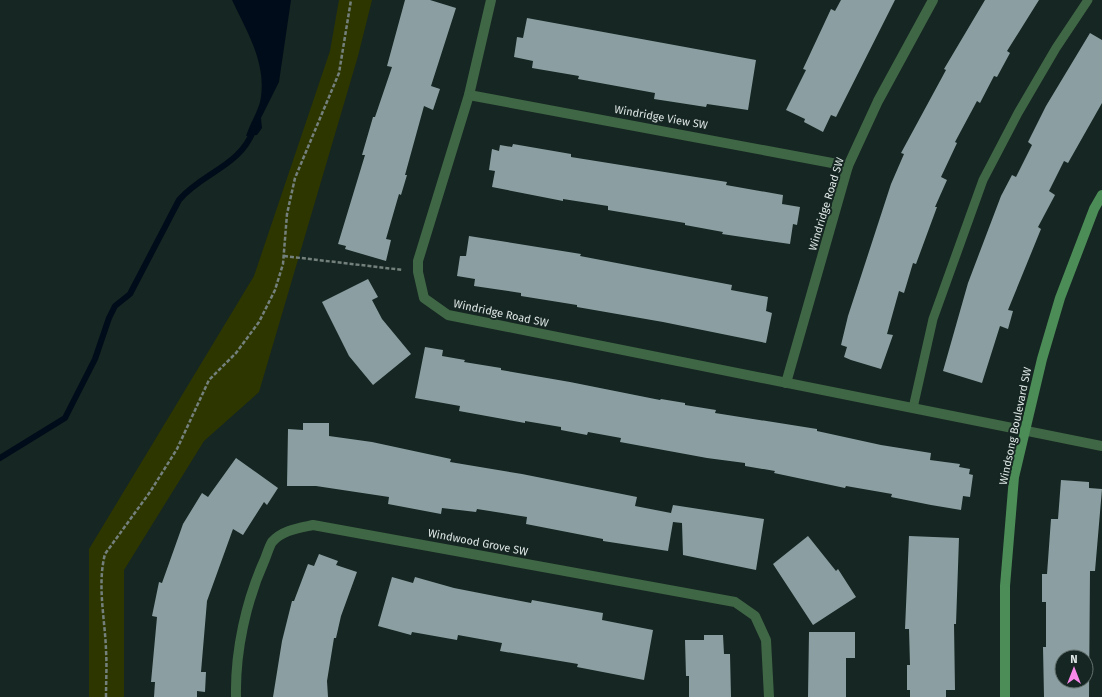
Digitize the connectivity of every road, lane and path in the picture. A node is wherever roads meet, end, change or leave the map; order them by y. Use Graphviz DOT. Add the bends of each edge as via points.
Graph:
graph roads {
  1 [pos="351,0"];
  2 [pos="491,0"];
  3 [pos="934,0"];
  4 [pos="1088,0"];
  5 [pos="469,95"];
  6 [pos="848,166"];
  7 [pos="1102,195"];
  8 [pos="284,256"];
  9 [pos="418,272"];
  10 [pos="786,383"];
  11 [pos="913,408"];
  12 [pos="1024,430"];
  13 [pos="1102,446"];
  14 [pos="106,697"];
  15 [pos="236,697"];
  16 [pos="768,697"];
  17 [pos="1004,697"];
  1 -- 8 [label="path" via="339,73 294,178 287,214"];
  2 -- 5 [label="street, Windridge Road SW"];
  3 -- 6 [label="street, Windridge Road SW" via="878,101"];
  4 -- 11 [label="lane" via="1018,113 983,180 933,319"];
  5 -- 6 [label="street, Windridge View SW"];
  5 -- 9 [label="street, Windridge Road SW" via="418,260"];
  6 -- 10 [label="street, Windridge Road SW"];
  7 -- 12 [label="street, Windsong Boulevard SW" via="1094,209 1060,298"];
  8 -- 9 [label="path"];
  8 -- 14 [label="path" via="275,290 259,322 236,353 209,380 177,449 150,492 105,554 102,565 102,594"];
  9 -- 10 [label="street, Windridge Road SW" via="424,298 448,314"];
  10 -- 11 [label="street, Windridge Road SW"];
  11 -- 12 [label="street, Windridge Road SW"];
  12 -- 13 [label="street, Windridge Road SW"];
  12 -- 17 [label="street, Windsong Boulevard SW" via="1014,477 1005,586"];
  15 -- 16 [label="street, Windwood Grove SW" via="240,645 258,574 272,542 288,530 314,525 735,602 754,616 766,640"];
}
